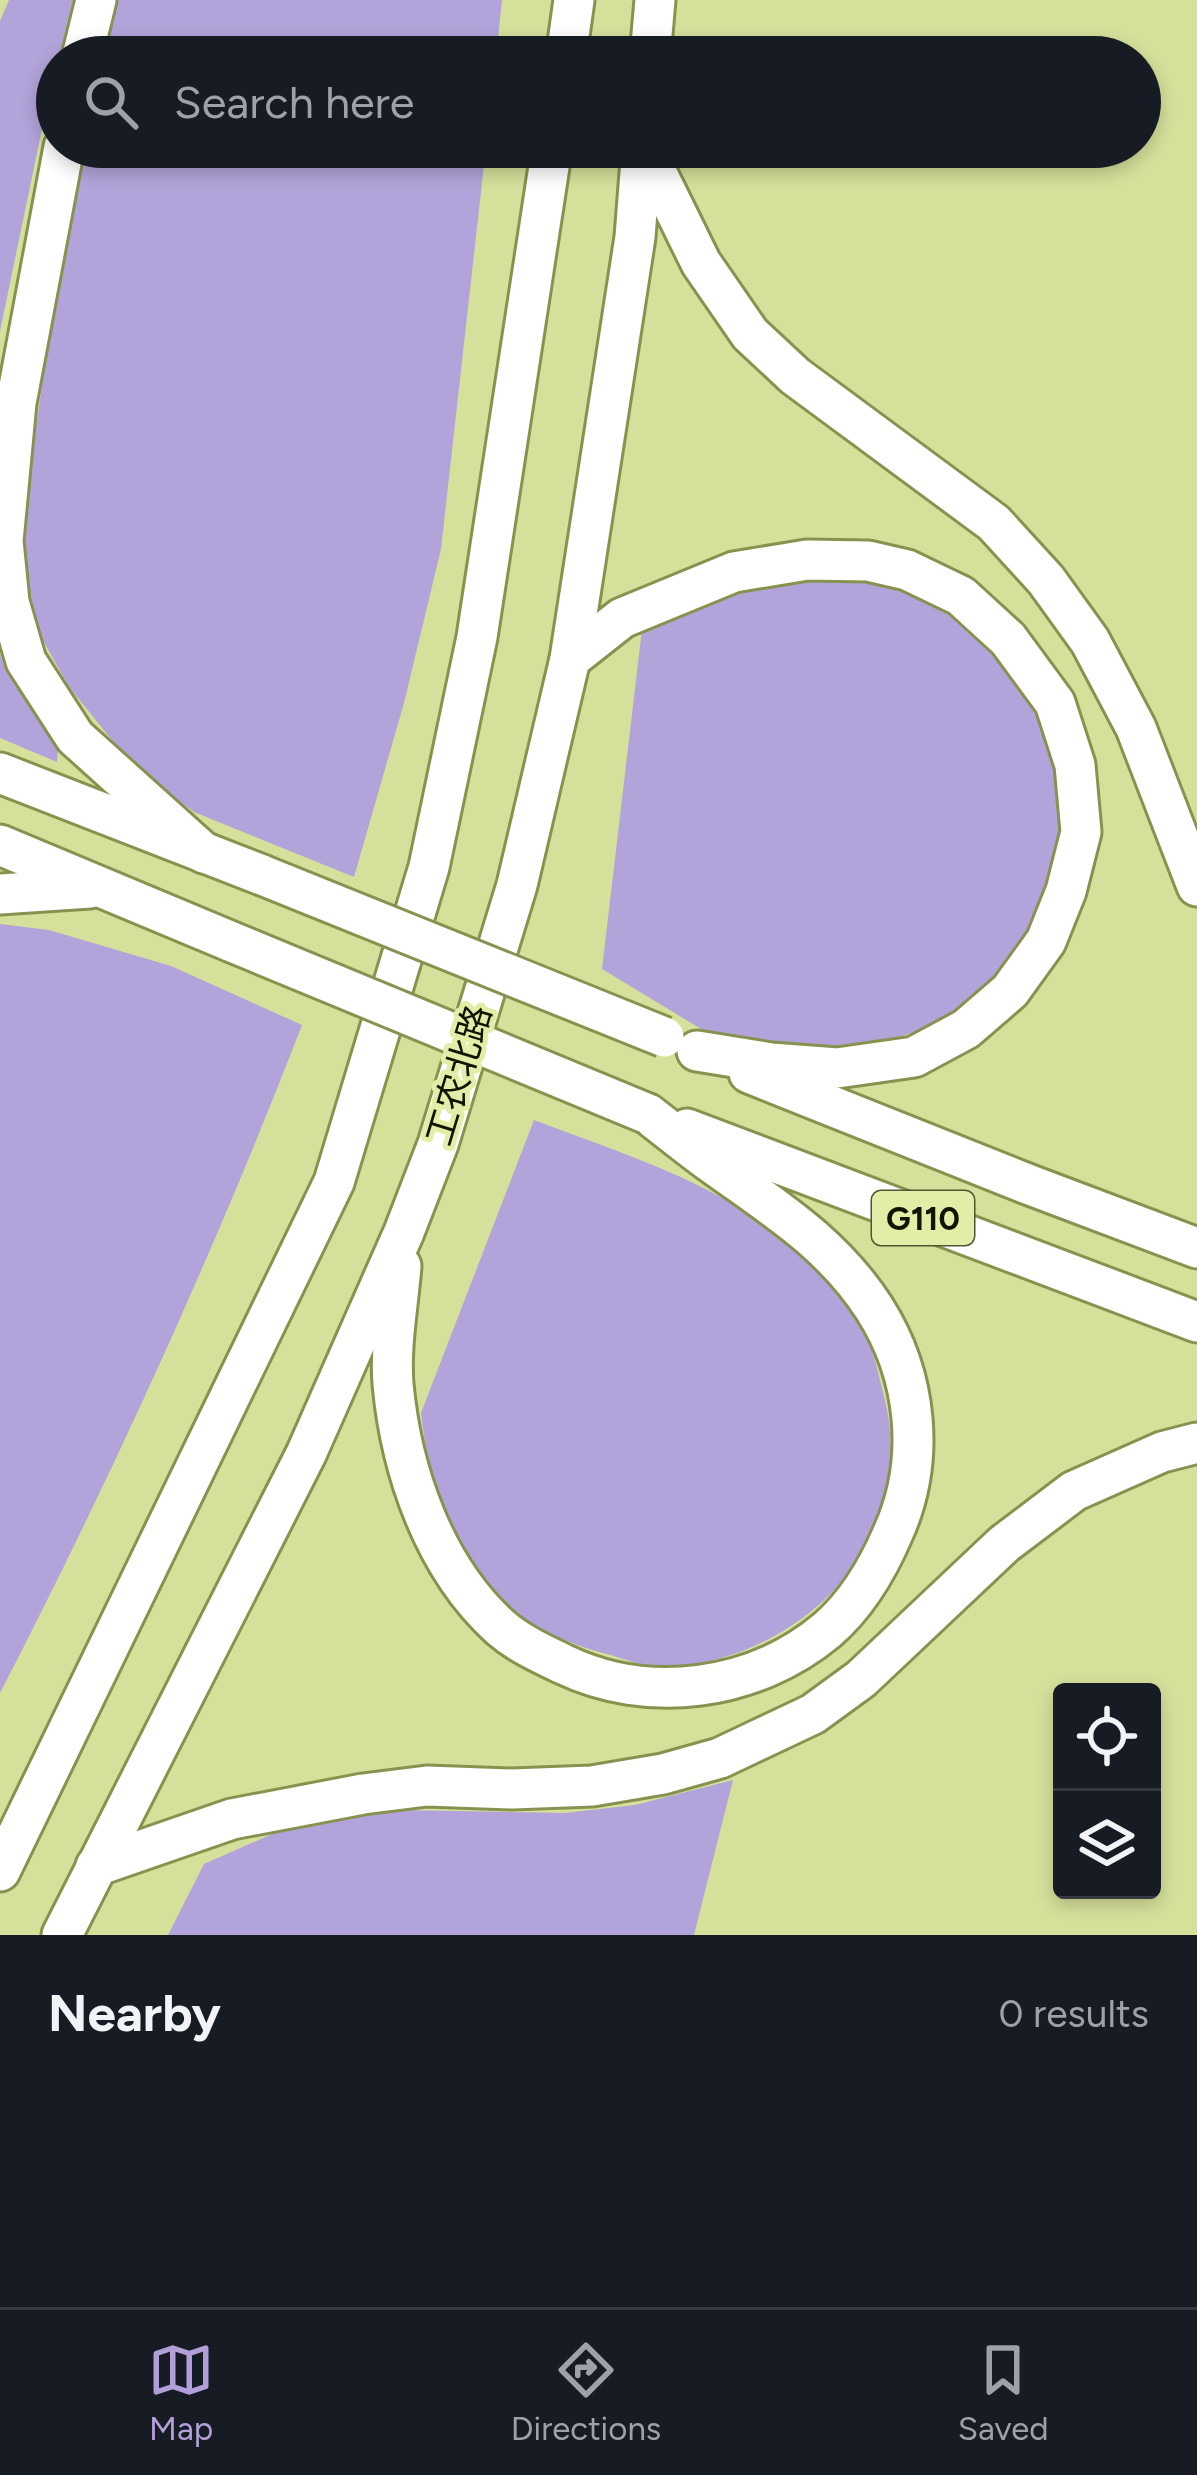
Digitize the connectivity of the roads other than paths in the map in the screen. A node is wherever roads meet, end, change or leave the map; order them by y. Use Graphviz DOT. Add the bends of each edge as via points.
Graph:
graph roads {
  1 [pos="96,0"];
  2 [pos="574,0"];
  3 [pos="655,0"];
  4 [pos="87,36"];
  5 [pos="569,36"];
  6 [pos="652,36"];
  7 [pos="60,168"];
  8 [pos="549,168"];
  9 [pos="641,168"];
  10 [pos="654,168"];
  11 [pos="569,658"];
  12 [pos="0,773"];
  13 [pos="0,845"];
  14 [pos="204,853"];
  15 [pos="1197,886"];
  16 [pos="102,887"];
  17 [pos="0,894"];
  18 [pos="681,1044"];
  19 [pos="648,1114"];
  20 [pos="404,1232"];
  21 [pos="1197,1248"];
  22 [pos="1197,1322"];
  23 [pos="1197,1443"];
  24 [pos="96,1866"];
  25 [pos="0,1870"];
  26 [pos="62,1935"];
  1 -- 4 [label="highway"];
  2 -- 5 [label="highway"];
  3 -- 6 [label="highway"];
  7 -- 14 [label="highway" via="16,403 3,541 9,602 26,661 75,736"];
  8 -- 25 [label="highway" via="477,637 429,866 334,1182"];
  9 -- 11 [label="highway, 工农北路"];
  10 -- 15 [label="highway" via="701,263 750,334 994,523 1046,580 1136,728"];
  11 -- 18 [label="highway" via="622,618 734,572 868,561 961,596 1008,639 1055,703 1075,766 1081,832 1046,941 1010,991 966,1029 914,1057 837,1068"];
  11 -- 20 [label="highway, 工农北路" via="517,885"];
  12 -- 14 [label="highway, G110"];
  13 -- 16 [label="highway, G110"];
  14 -- 18 [label="highway, G110, bridge"];
  16 -- 17 [label="highway"];
  16 -- 19 [label="highway, G110, bridge"];
  18 -- 21 [label="highway, G110"];
  19 -- 20 [label="highway" via="845,1267 904,1370 914,1443 901,1515 858,1595 828,1629 784,1658 730,1680 674,1690 620,1684 537,1652 502,1630 462,1586 426,1520 399,1437 392,1377"];
  19 -- 22 [label="highway, G110"];
  20 -- 24 [label="highway, 工农北路" via="306,1454"];
  23 -- 24 [label="highway" via="1074,1491 1004,1544 861,1679 814,1714 720,1758 592,1786 427,1786 364,1795 232,1819"];
  24 -- 26 [label="highway, 工农北路"];
}
